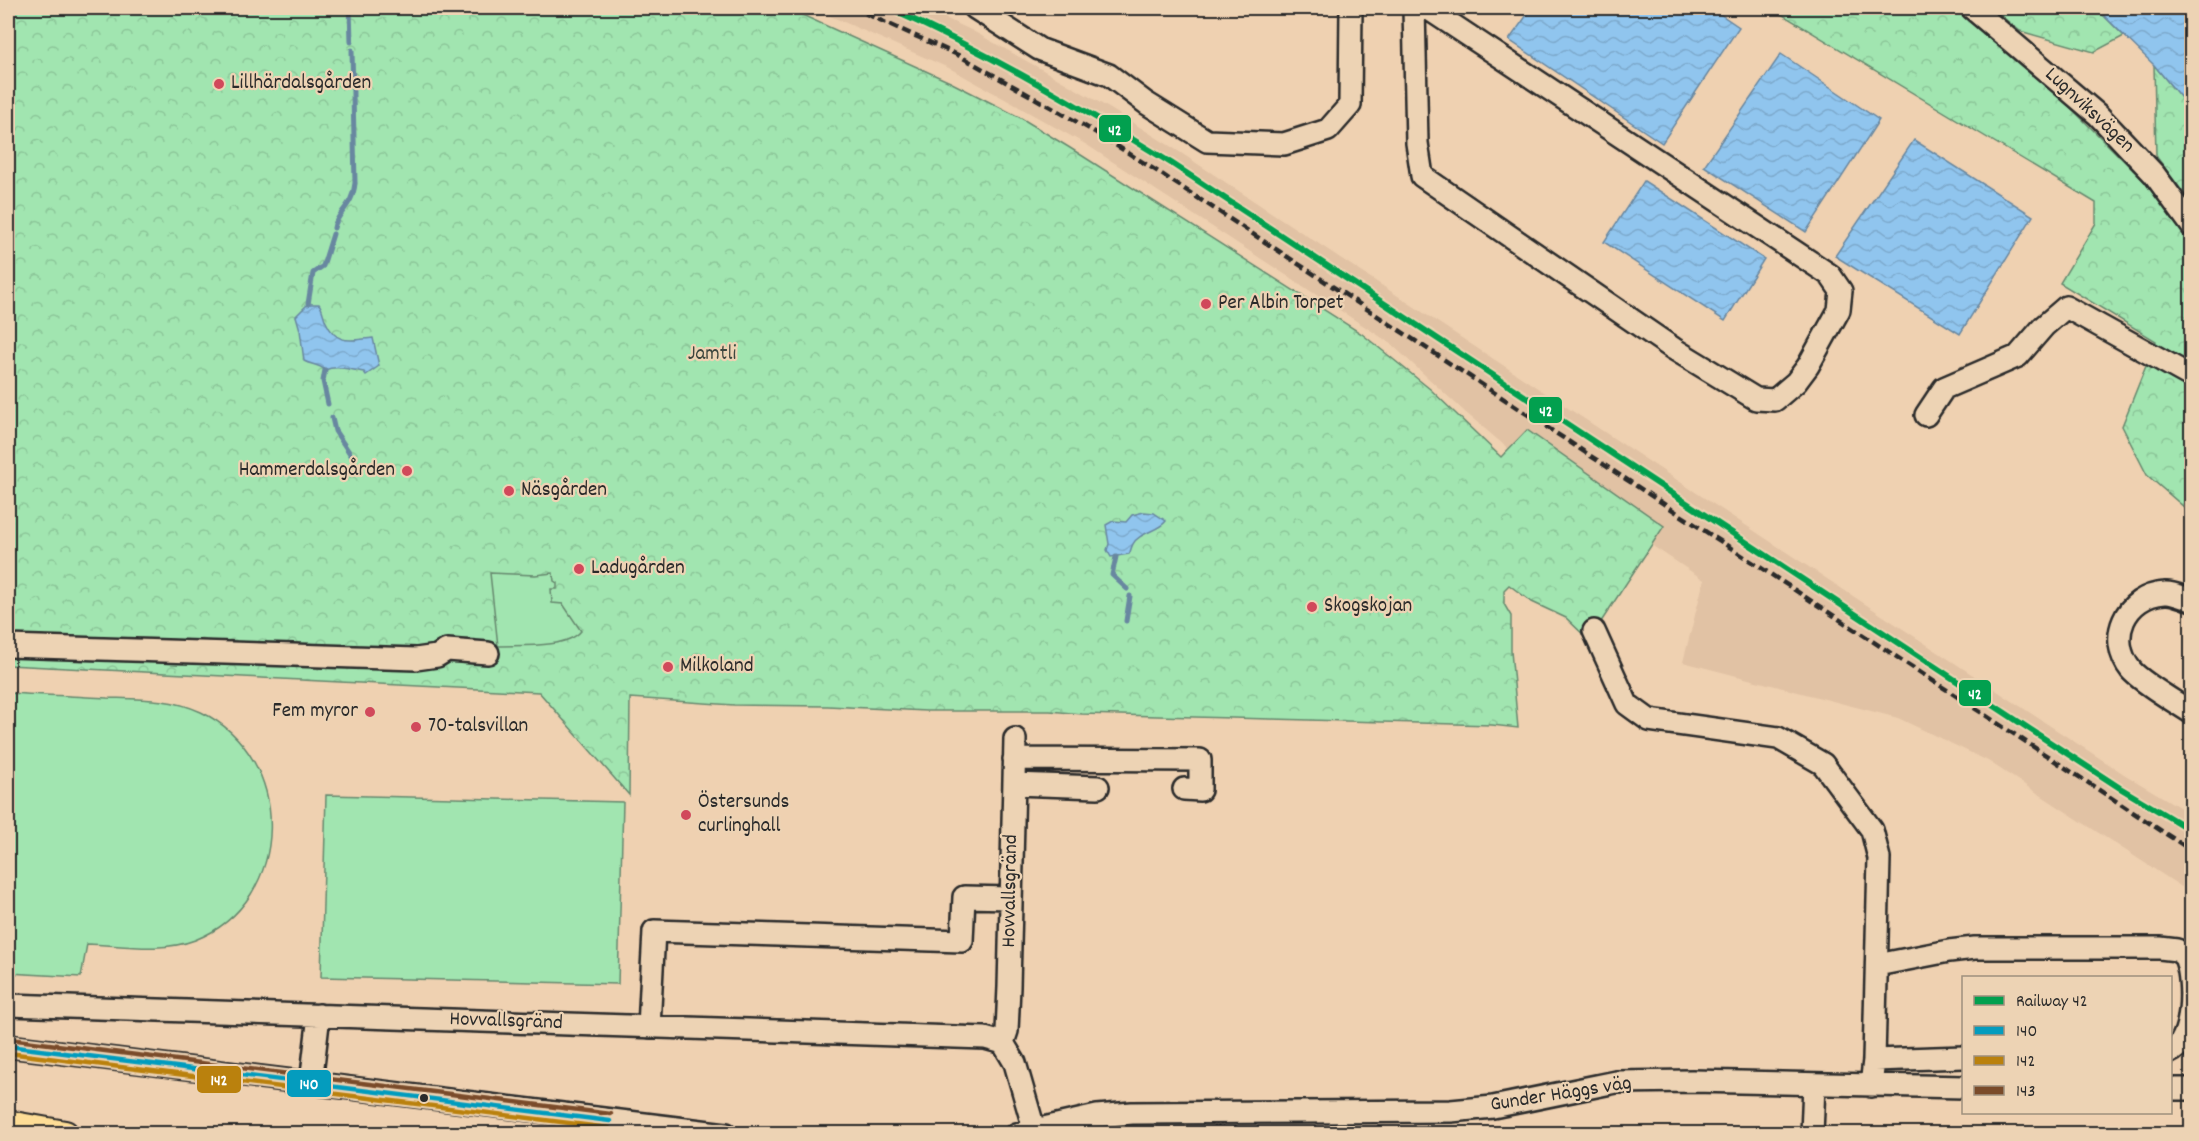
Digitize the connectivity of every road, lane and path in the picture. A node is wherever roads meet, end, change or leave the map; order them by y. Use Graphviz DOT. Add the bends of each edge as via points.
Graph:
graph roads {
  1 [pos="975,8"];
  2 [pos="1351,8"];
  3 [pos="1414,8"];
  4 [pos="1427,8"];
  5 [pos="1972,8"];
  6 [pos="2192,226"];
  7 [pos="2192,377"];
  8 [pos="1926,415"];
  9 [pos="2192,600"];
  10 [pos="1594,631"];
  11 [pos="8,646"];
  12 [pos="488,652"];
  13 [pos="2192,713"];
  14 [pos="1014,784"];
  15 [pos="1098,787"];
  16 [pos="1184,789"];
  17 [pos="1011,898"];
  18 [pos="1876,965"];
  19 [pos="8,1005"];
  20 [pos="319,1015"];
  21 [pos="649,1027"];
  22 [pos="1003,1042"];
  23 [pos="8,1046"];
  24 [pos="2172,1051"];
  25 [pos="1962,1057"];
  26 [pos="1874,1060"];
  27 [pos="311,1083"];
  28 [pos="1814,1084"];
  29 [pos="1871,1086"];
  30 [pos="1962,1087"];
  31 [pos="2172,1089"];
  32 [pos="2192,1089"];
  33 [pos="1176,1123"];
  34 [pos="8,1124"];
  35 [pos="609,1127"];
  36 [pos="1025,1131"];
  37 [pos="65,1134"];
  38 [pos="726,1134"];
  39 [pos="1812,1134"];
  1 -- 2 [label="street" via="1040,49 1109,75 1207,141 1284,144 1328,130 1350,105"];
  3 -- 4 [label="street" via="1417,143 1422,176 1674,349 1756,399 1775,400 1796,382 1839,310 1841,291 1830,275"];
  5 -- 6 [label="street, Lugnviksvägen" via="2098,115 2154,174"];
  7 -- 8 [label="street" via="2066,307 2018,356 1944,388"];
  9 -- 13 [label="street" via="2166,592 2141,600 2126,614 2119,634 2125,660 2133,672"];
  10 -- 18 [label="street" via="1627,704 1649,720 1778,738 1823,764 1872,830 1879,858"];
  11 -- 12 [label="street" via="416,659 447,650"];
  14 -- 15 [label="street"];
  14 -- 16 [label="street, Hovvallsgränd" via="1015,749 1200,760 1200,790"];
  14 -- 17 [label="street, Hovvallsgränd"];
  17 -- 21 [label="street" via="964,897 962,940 654,931"];
  17 -- 22 [label="street, Hovvallsgränd" via="1007,1031"];
  18 -- 24 [label="street" via="1976,948 2177,950 2186,959 2190,1011 2183,1042"];
  18 -- 26 [label="street"];
  19 -- 20 [label="street, Hovvallsgränd"];
  20 -- 21 [label="street, Hovvallsgränd"];
  20 -- 27 [label="street"];
  21 -- 22 [label="street, Hovvallsgränd" via="986,1038"];
  22 -- 36 [label="street" via="1015,1063"];
  23 -- 27 [label="street"];
  25 -- 26 [label="street"];
  26 -- 29 [label="street"];
  27 -- 35 [label="street"];
  28 -- 29 [label="street, Gunder Häggs väg"];
  28 -- 33 [label="street, Gunder Häggs väg" via="1616,1082 1493,1107 1451,1111"];
  28 -- 39 [label="street"];
  29 -- 30 [label="street, Gunder Häggs väg"];
  31 -- 32 [label="street"];
  33 -- 36 [label="street, Gunder Häggs väg" via="1096,1116"];
  34 -- 37 [label="main road"];
  35 -- 38 [label="street"];
}
